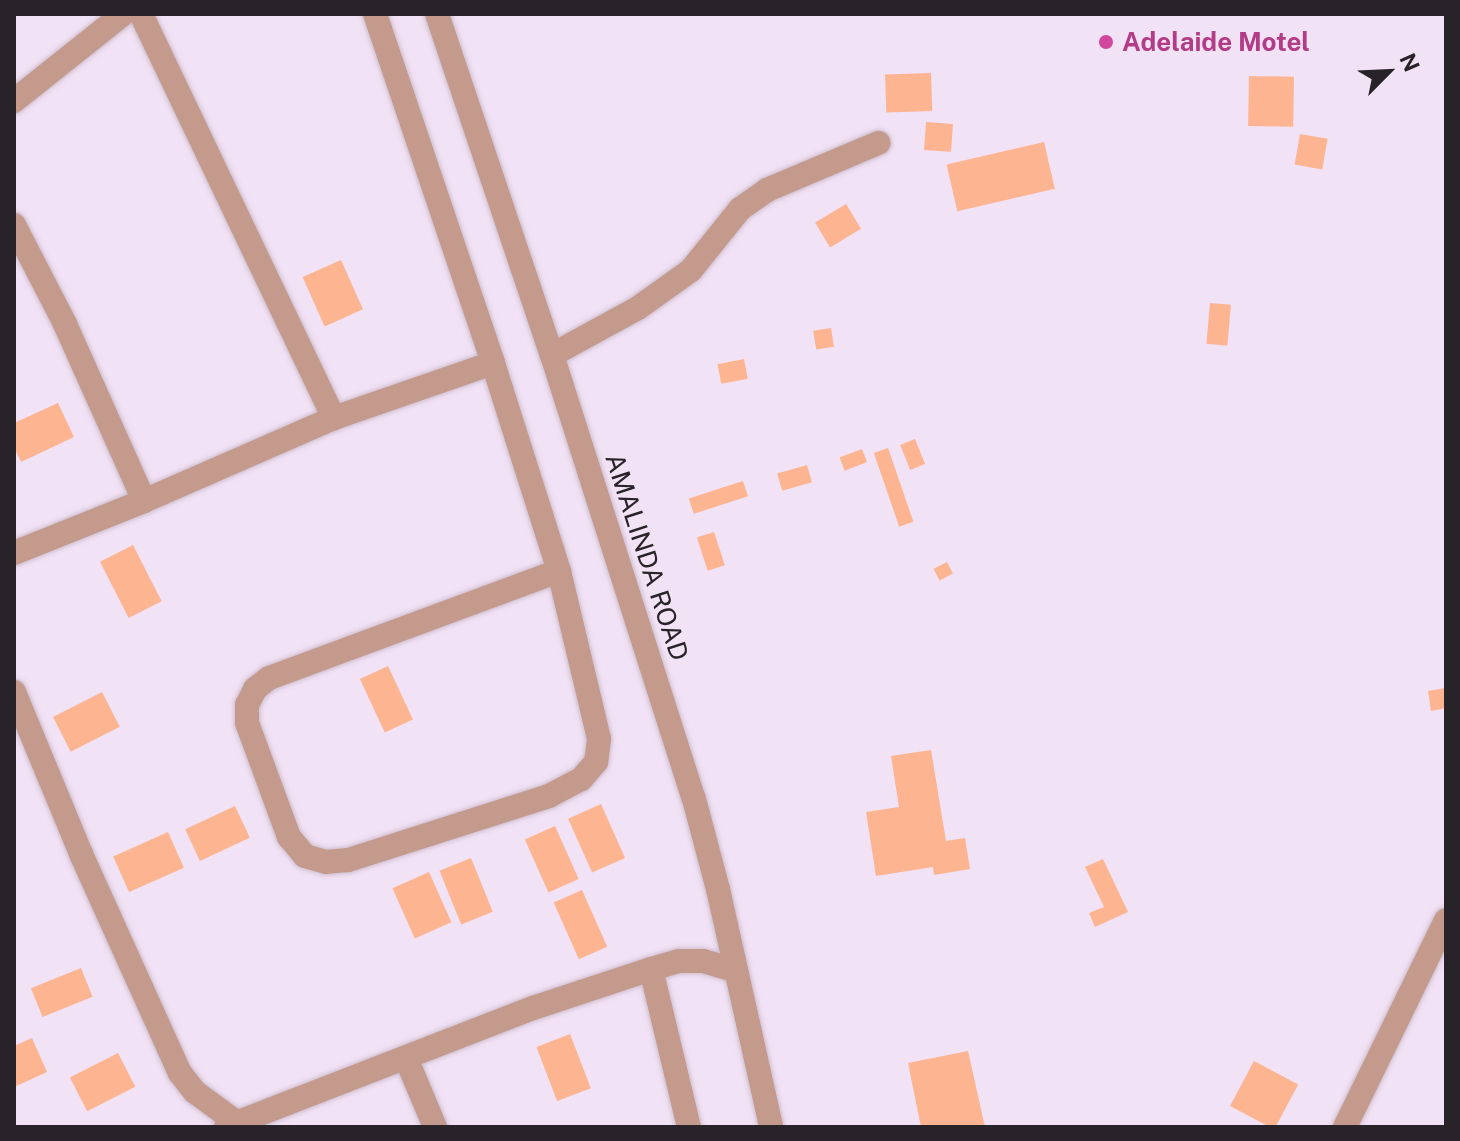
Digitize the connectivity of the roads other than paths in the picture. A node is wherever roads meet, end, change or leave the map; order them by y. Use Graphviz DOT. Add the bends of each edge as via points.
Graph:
graph roads {
  1 [pos="123,14"];
  2 [pos="141,14"];
  3 [pos="375,14"];
  4 [pos="437,14"];
  5 [pos="14,101"];
  6 [pos="878,143"];
  7 [pos="14,225"];
  8 [pos="552,355"];
  9 [pos="493,363"];
  10 [pos="334,418"];
  11 [pos="144,501"];
  12 [pos="14,553"];
  13 [pos="559,571"];
  14 [pos="14,692"];
  15 [pos="1446,920"];
  16 [pos="651,969"];
  17 [pos="735,970"];
  18 [pos="406,1058"];
  19 [pos="231,1125"];
  20 [pos="435,1127"];
  21 [pos="689,1127"];
  22 [pos="771,1127"];
  23 [pos="1345,1127"];
  1 -- 5 [label="street"];
  2 -- 10 [label="street"];
  3 -- 9 [label="street"];
  4 -- 8 [label="street, AMALINDA ROAD"];
  6 -- 8 [label="street" via="767,190 740,209 691,270 638,308"];
  7 -- 11 [label="street"];
  8 -- 17 [label="street, AMALINDA ROAD" via="694,799"];
  9 -- 10 [label="street"];
  9 -- 13 [label="street"];
  10 -- 11 [label="street"];
  11 -- 12 [label="street"];
  13 -- 13 [label="street" via="599,739 596,762 581,779 549,796 348,860 326,862 305,856 289,837 247,723 247,705 255,689 269,678"];
  14 -- 19 [label="street" via="180,1073"];
  15 -- 23 [label="street"];
  16 -- 17 [label="street" via="703,961"];
  16 -- 18 [label="street"];
  16 -- 21 [label="street"];
  17 -- 22 [label="street, AMALINDA ROAD"];
  18 -- 19 [label="street"];
  18 -- 20 [label="street"];
}
